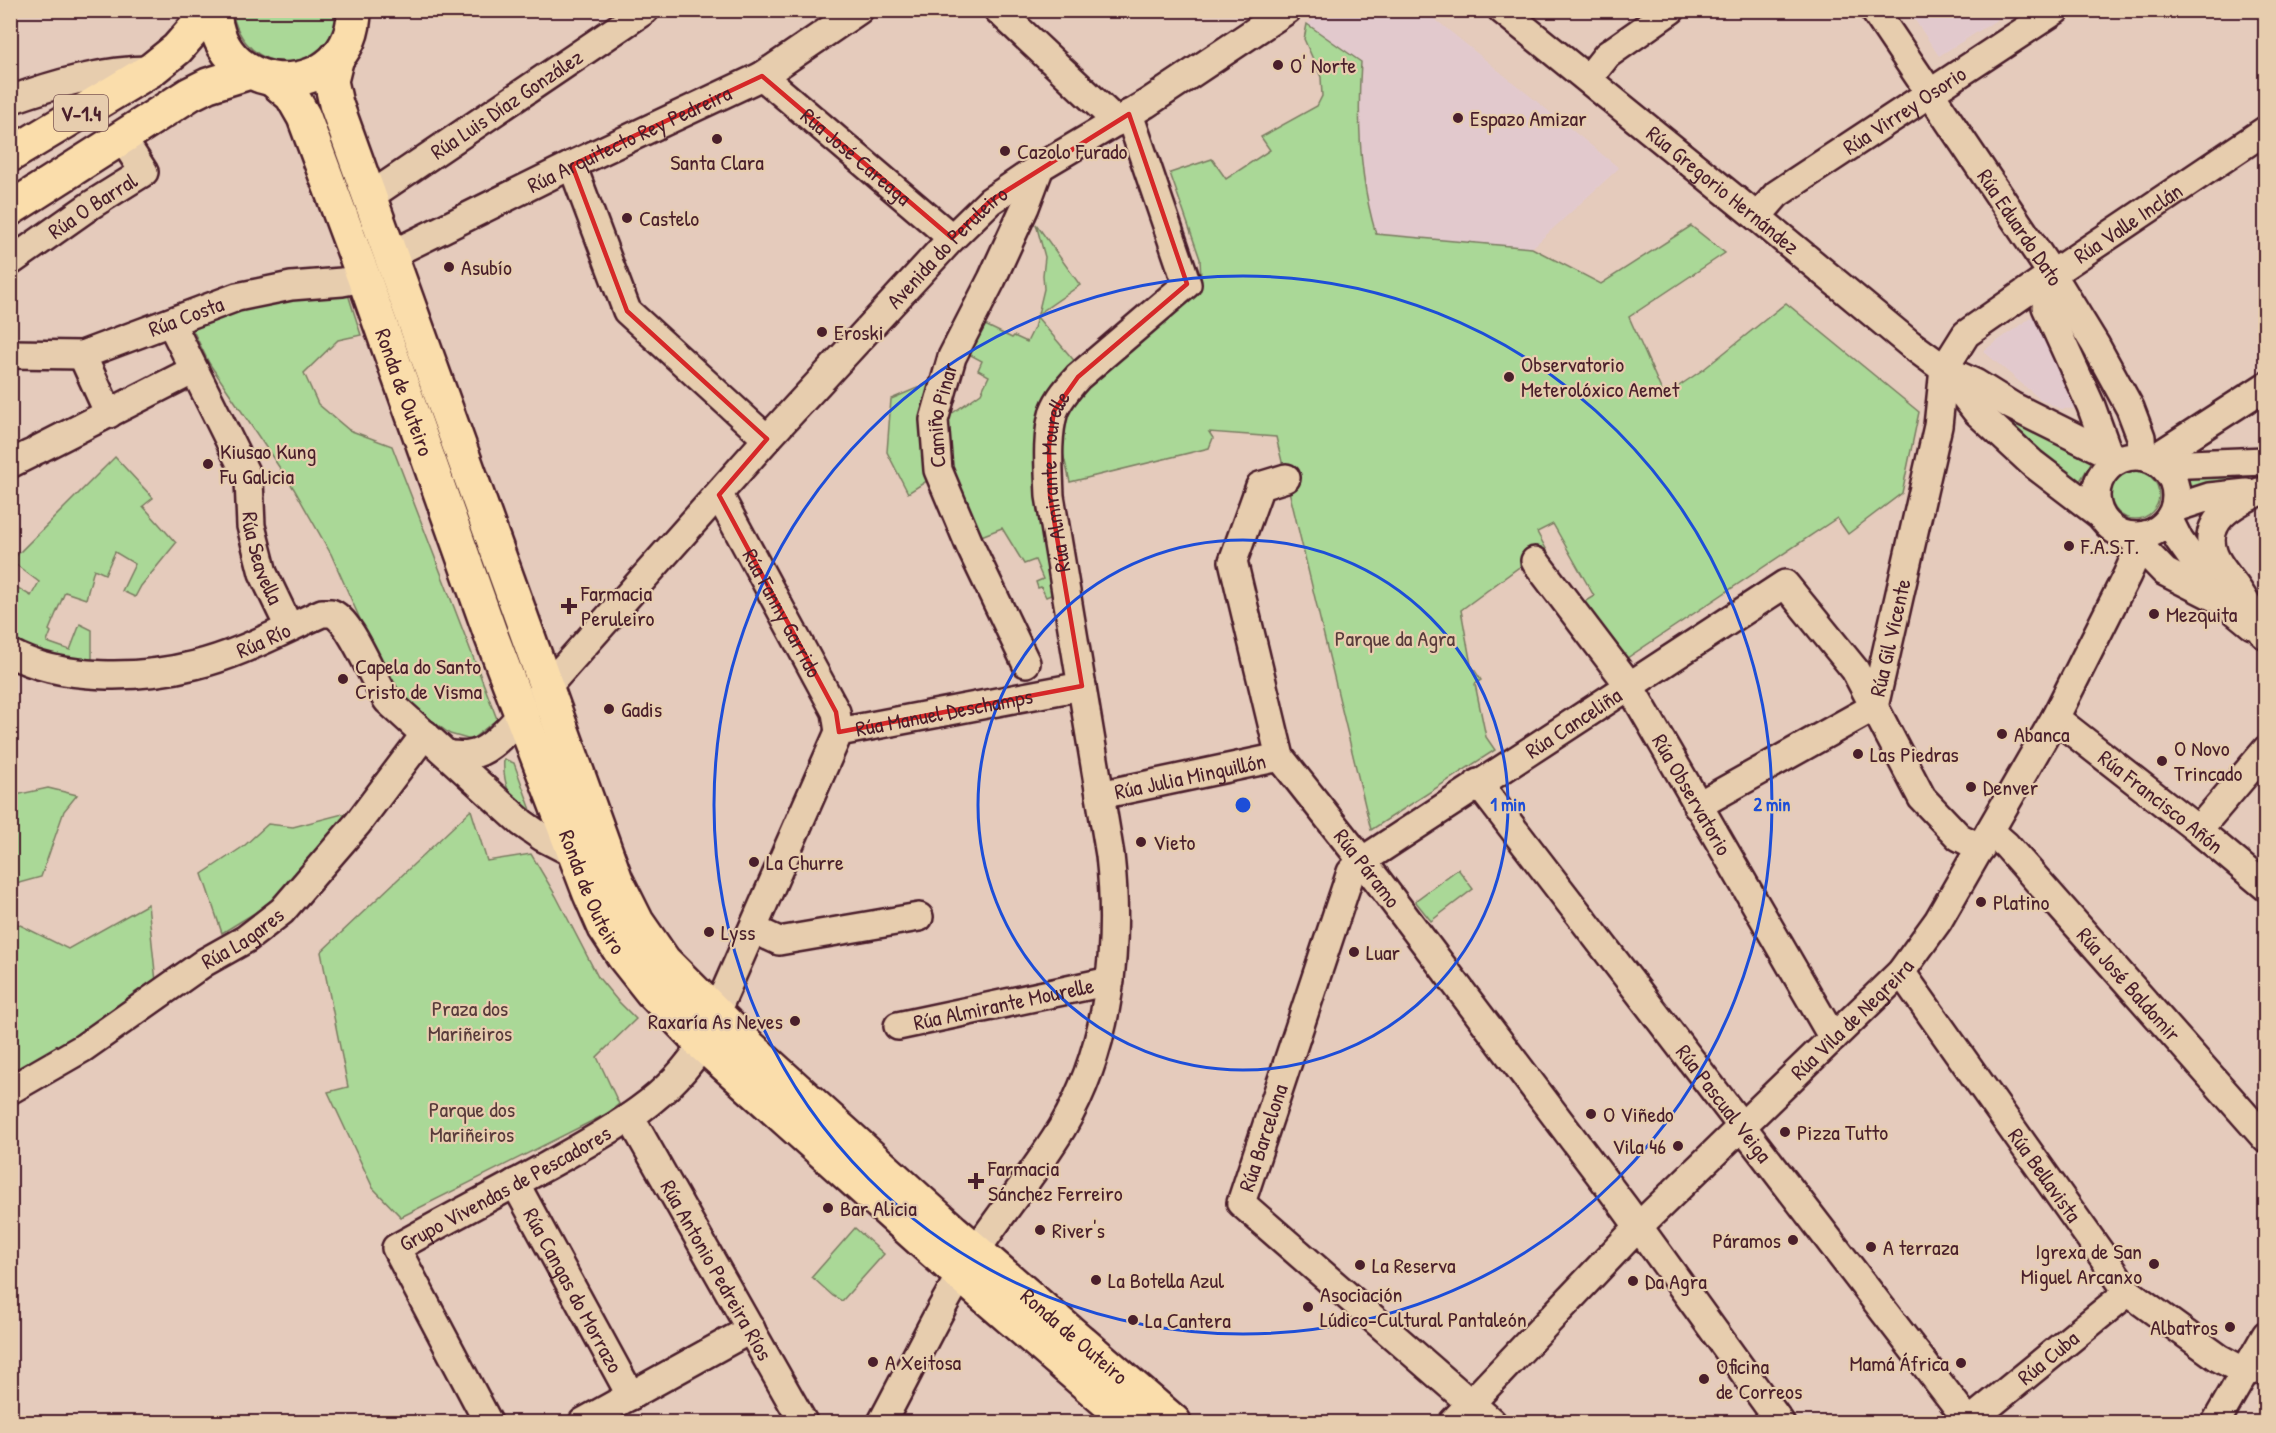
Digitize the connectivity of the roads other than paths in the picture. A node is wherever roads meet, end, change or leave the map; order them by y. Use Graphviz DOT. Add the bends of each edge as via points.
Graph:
graph roads {
  1 [pos="212,10"];
  2 [pos="354,10"];
  3 [pos="645,10"];
  4 [pos="859,10"];
  5 [pos="998,10"];
  6 [pos="1287,10"];
  7 [pos="1502,10"];
  8 [pos="1671,10"];
  9 [pos="1875,10"];
  10 [pos="2056,10"];
  11 [pos="337,57"];
  12 [pos="151,70"];
  13 [pos="262,76"];
  14 [pos="762,76"];
  15 [pos="1588,79"];
  16 [pos="1932,93"];
  17 [pos="10,100"];
  18 [pos="1123,118"];
  19 [pos="2265,130"];
  20 [pos="122,138"];
  21 [pos="10,156"];
  22 [pos="572,165"];
  23 [pos="1040,167"];
  24 [pos="369,197"];
  25 [pos="10,209"];
  26 [pos="1758,217"];
  27 [pos="952,238"];
  28 [pos="390,255"];
  29 [pos="10,262"];
  30 [pos="2052,274"];
  31 [pos="364,278"];
  32 [pos="171,323"];
  33 [pos="10,354"];
  34 [pos="82,355"];
  35 [pos="1944,369"];
  36 [pos="194,370"];
  37 [pos="2265,386"];
  38 [pos="109,414"];
  39 [pos="767,440"];
  40 [pos="26,456"];
  41 [pos="2137,458"];
  42 [pos="2265,461"];
  43 [pos="1286,478"];
  44 [pos="2262,491"];
  45 [pos="719,495"];
  46 [pos="2172,514"];
  47 [pos="2100,515"];
  48 [pos="2139,540"];
  49 [pos="1534,561"];
  50 [pos="2165,572"];
  51 [pos="2127,575"];
  52 [pos="1785,584"];
  53 [pos="2224,602"];
  54 [pos="289,627"];
  55 [pos="2265,635"];
  56 [pos="10,653"];
  57 [pos="1026,663"];
  58 [pos="1629,685"];
  59 [pos="1082,686"];
  60 [pos="546,687"];
  61 [pos="1874,707"];
  62 [pos="522,715"];
  63 [pos="2055,718"];
  64 [pos="839,732"];
  65 [pos="426,734"];
  66 [pos="498,738"];
  67 [pos="2265,750"];
  68 [pos="449,755"];
  69 [pos="1280,757"];
  70 [pos="1478,783"];
  71 [pos="1100,795"];
  72 [pos="498,802"];
  73 [pos="1697,806"];
  74 [pos="2198,830"];
  75 [pos="1985,840"];
  76 [pos="574,854"];
  77 [pos="1362,861"];
  78 [pos="2265,887"];
  79 [pos="919,917"];
  80 [pos="753,929"];
  81 [pos="1901,972"];
  82 [pos="1110,981"];
  83 [pos="715,1011"];
  84 [pos="898,1026"];
  85 [pos="1833,1038"];
  86 [pos="702,1044"];
  87 [pos="10,1090"];
  88 [pos="630,1117"];
  89 [pos="1742,1127"];
  90 [pos="2265,1138"];
  91 [pos="515,1183"];
  92 [pos="1639,1226"];
  93 [pos="968,1263"];
  94 [pos="2128,1292"];
  95 [pos="751,1329"];
  96 [pos="2265,1335"];
  97 [pos="2248,1377"];
  98 [pos="631,1396"];
  99 [pos="1461,1413"];
  100 [pos="488,1422"];
  101 [pos="583,1422"];
  102 [pos="803,1422"];
  103 [pos="882,1422"];
  104 [pos="1130,1422"];
  105 [pos="1174,1422"];
  106 [pos="1492,1422"];
  107 [pos="1780,1422"];
  108 [pos="1969,1422"];
  109 [pos="2217,1422"];
  110 [pos="2238,1422"];
  1 -- 12 [label="main road, V-1.4" via="177,50"];
  1 -- 13 [label="main road, Ronda de Outeiro" via="227,52 237,63"];
  2 -- 11 [label="main road, Ronda de Outeiro" via="349,37"];
  3 -- 24 [label="street, Rúa Luis Díaz González"];
  4 -- 14 [label="street, Rúa Arquitecto Rey Pedreira"];
  5 -- 18 [label="street"];
  6 -- 18 [label="street, Avenida do Peruleiro"];
  7 -- 15 [label="street, Rúa Gregorio Hernández"];
  8 -- 15 [label="street" via="1607,55"];
  9 -- 16 [label="street, Rúa Eduardo Dato"];
  10 -- 16 [label="street, Rúa Virrey Osorio"];
  11 -- 13 [label="main road, Ronda de Outeiro" via="314,74 287,81"];
  11 -- 24 [label="main road, Ronda de Outeiro" via="332,93"];
  12 -- 17 [label="street" via="110,72"];
  12 -- 21 [label="main road, V-1.4"];
  13 -- 20 [label="main road, V-1.4" via="208,86"];
  13 -- 31 [label="main road, Ronda de Outeiro" via="292,96 300,107"];
  14 -- 22 [label="street, Rúa Arquitecto Rey Pedreira"];
  14 -- 27 [label="street, Rúa José Careaga"];
  15 -- 26 [label="street, Rúa Gregorio Hernández"];
  16 -- 26 [label="street, Rúa Virrey Osorio" via="1777,194"];
  16 -- 30 [label="street, Rúa Eduardo Dato"];
  18 -- 23 [label="street, Avenida do Peruleiro"];
  18 -- 59 [label="street, Rúa Almirante Mourelle" via="1187,284 1078,377 1054,411 1049,446 1050,495"];
  19 -- 30 [label="street, Rúa Valle Inclán"];
  20 -- 25 [label="main road, V-1.4"];
  20 -- 29 [label="street, Rúa O Barral" via="144,172"];
  22 -- 28 [label="street, Rúa Arquitecto Rey Pedreira"];
  22 -- 39 [label="street" via="627,310"];
  23 -- 27 [label="street, Avenida do Peruleiro" via="990,201"];
  23 -- 57 [label="street, Camiño Pinar" via="992,279 952,357 934,420 941,478"];
  24 -- 28 [label="main road, Ronda de Outeiro"];
  26 -- 35 [label="street, Rúa Gregorio Hernández"];
  27 -- 39 [label="street, Avenida do Peruleiro"];
  28 -- 60 [label="main road, Ronda de Outeiro"];
  30 -- 35 [label="street, Rúa Valle Inclán" via="1966,334"];
  30 -- 41 [label="street, Rúa Eduardo Dato" via="2130,408 2141,437"];
  30 -- 41 [label="street" via="2046,307 2091,406"];
  31 -- 32 [label="street, Rúa Costa" via="237,297"];
  31 -- 62 [label="main road, Ronda de Outeiro"];
  32 -- 34 [label="street, Rúa Costa"];
  32 -- 36 [label="street, Rúa Seavella"];
  33 -- 34 [label="street, Rúa Costa"];
  34 -- 38 [label="street"];
  35 -- 41 [label="street, Rúa Gregorio Hernández" via="2012,406"];
  35 -- 47 [label="street, Rúa Gregorio Hernández" via="1976,411 2032,463"];
  35 -- 61 [label="street, Rúa Gil Vicente" via="1938,426"];
  36 -- 38 [label="street"];
  36 -- 54 [label="street, Rúa Seavella" via="249,480 251,526 263,573"];
  37 -- 41 [label="street"];
  38 -- 40 [label="street"];
  39 -- 45 [label="street, Avenida do Peruleiro"];
  41 -- 42 [label="street"];
  41 -- 46 [label="street" via="2175,485"];
  41 -- 47 [label="street" via="2108,467 2100,477 2096,490"];
  43 -- 69 [label="street, Rúa Páramo" via="1260,486 1233,561"];
  44 -- 46 [label="street" via="2209,497"];
  44 -- 55 [label="street" via="2223,512 2212,530 2211,542 2223,571"];
  45 -- 60 [label="street, Avenida do Peruleiro"];
  45 -- 64 [label="street, Rúa Fanny Garrido" via="836,712"];
  46 -- 48 [label="street" via="2162,528"];
  46 -- 53 [label="street" via="2178,540"];
  47 -- 48 [label="street" via="2118,533"];
  48 -- 50 [label="street"];
  48 -- 51 [label="street, Rúa Vila de Negreira"];
  49 -- 58 [label="street, Rúa Observatorio"];
  50 -- 51 [label="street"];
  50 -- 53 [label="street"];
  51 -- 63 [label="street, Rúa Vila de Negreira"];
  52 -- 58 [label="street, Rúa Canceliña"];
  52 -- 61 [label="street, Rúa José Baldomir" via="1855,670"];
  53 -- 55 [label="street"];
  54 -- 56 [label="street, Rúa Río" via="206,662 164,671 60,671 26,662"];
  54 -- 65 [label="street, Rúa Río" via="322,613 338,617 388,701"];
  58 -- 70 [label="street, Rúa Canceliña"];
  58 -- 73 [label="street, Rúa Observatorio"];
  59 -- 64 [label="street, Rúa Manuel Deschamps"];
  59 -- 71 [label="street, Rúa Almirante Mourelle"];
  60 -- 62 [label="street"];
  60 -- 83 [label="main road, Ronda de Outeiro" via="616,880 637,922 664,961"];
  61 -- 73 [label="street, Rúa Gil Vicente"];
  61 -- 75 [label="street, Rúa José Baldomir" via="1922,798 1959,837"];
  62 -- 66 [label="street"];
  62 -- 76 [label="main road, Ronda de Outeiro"];
  63 -- 74 [label="street, Rúa Francisco Añón"];
  63 -- 75 [label="street, Rúa Vila de Negreira"];
  64 -- 80 [label="street, Rúa Manuel Deschamps"];
  65 -- 68 [label="street, Rúa Río"];
  65 -- 87 [label="street, Rúa Lagares" via="358,823 282,911 83,1048"];
  66 -- 68 [label="street" via="478,753"];
  66 -- 72 [label="street" via="493,758"];
  67 -- 74 [label="street"];
  68 -- 72 [label="street, Rúa Río"];
  69 -- 71 [label="street, Rúa Julia Minguillón"];
  69 -- 77 [label="street, Rúa Páramo"];
  70 -- 77 [label="street, Rúa Canceliña"];
  70 -- 89 [label="street, Rúa Pascual Veiga"];
  71 -- 82 [label="street, Rúa Almirante Mourelle" via="1114,895"];
  72 -- 76 [label="street, Rúa Río" via="542,837"];
  73 -- 85 [label="street, Rúa Observatorio"];
  74 -- 78 [label="street, Rúa Francisco Añón"];
  75 -- 81 [label="street, Rúa Vila de Negreira" via="1938,921"];
  75 -- 90 [label="street, Rúa José Baldomir" via="2006,845"];
  76 -- 86 [label="main road, Ronda de Outeiro" via="605,928 624,957"];
  77 -- 92 [label="street, Rúa Páramo"];
  77 -- 99 [label="street, Rúa Barcelona" via="1351,872 1241,1203"];
  79 -- 80 [label="street" via="779,941"];
  80 -- 83 [label="street, Rúa Manuel Deschamps"];
  81 -- 85 [label="street, Rúa Vila de Negreira"];
  81 -- 94 [label="street, Rúa Bellavista"];
  82 -- 84 [label="street, Rúa Almirante Mourelle"];
  82 -- 93 [label="street, Rúa Almirante Mourelle" via="1095,1047 1076,1100 1056,1136"];
  83 -- 86 [label="street"];
  83 -- 93 [label="main road, Ronda de Outeiro"];
  85 -- 89 [label="street, Rúa Vila de Negreira"];
  86 -- 88 [label="street, Grupo Vivendas de Pescadores" via="691,1063"];
  86 -- 93 [label="main road, Ronda de Outeiro"];
  88 -- 91 [label="street, Grupo Vivendas de Pescadores"];
  88 -- 95 [label="street, Rúa Antonio Pedreira Ríos"];
  89 -- 92 [label="street, Rúa Vila de Negreira"];
  89 -- 108 [label="street, Rúa Pascual Veiga"];
  91 -- 98 [label="street, Rúa Cangas do Morrazo"];
  91 -- 100 [label="street, Grupo Vivendas de Pescadores" via="396,1248"];
  92 -- 99 [label="street, Rúa Vila de Negreira"];
  92 -- 107 [label="street, Rúa Páramo"];
  93 -- 103 [label="street, Rúa Almirante Mourelle"];
  93 -- 104 [label="main road, Ronda de Outeiro"];
  93 -- 105 [label="main road, Ronda de Outeiro"];
  94 -- 97 [label="street, Rúa Bellavista"];
  94 -- 108 [label="street, Rúa Cuba"];
  95 -- 98 [label="street"];
  95 -- 102 [label="street, Rúa Antonio Pedreira Ríos"];
  96 -- 97 [label="street"];
  97 -- 109 [label="street"];
  97 -- 110 [label="street"];
  98 -- 101 [label="street"];
  99 -- 106 [label="street, Rúa Barcelona"];
}
